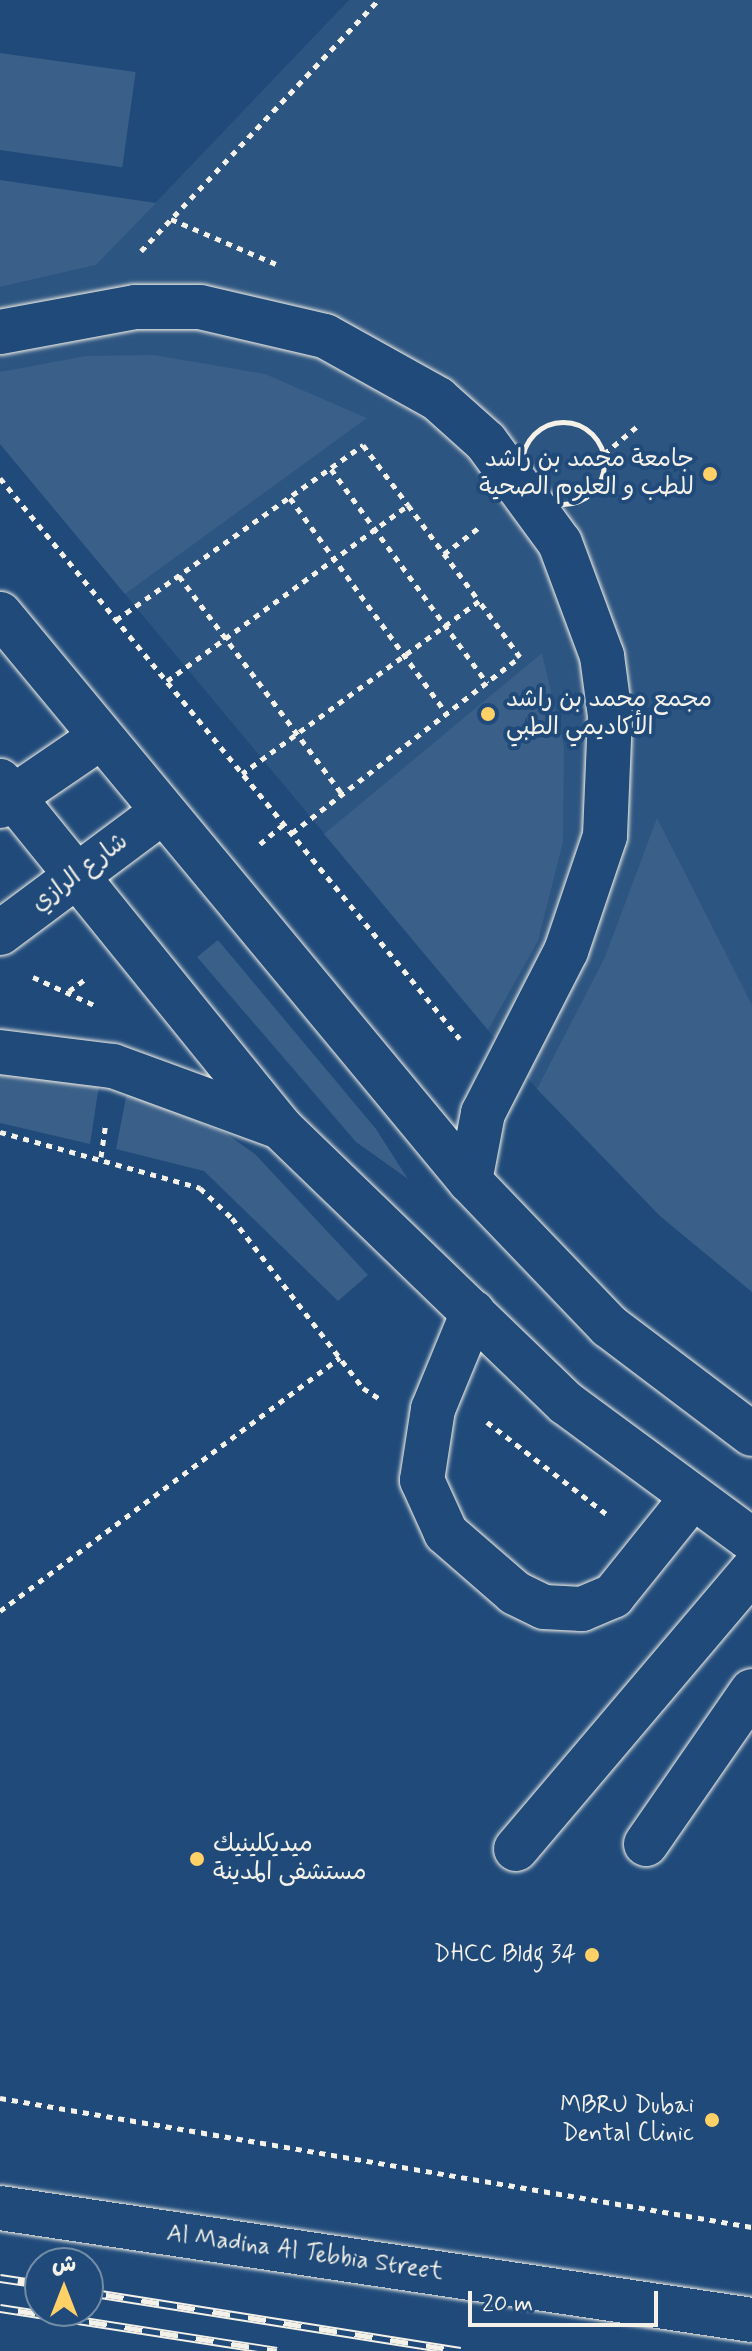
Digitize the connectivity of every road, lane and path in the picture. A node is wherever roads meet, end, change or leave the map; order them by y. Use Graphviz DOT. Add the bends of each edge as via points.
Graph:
graph roads {
  1 [pos="378,0"];
  2 [pos="171,219"];
  3 [pos="198,231"];
  4 [pos="131,258"];
  5 [pos="0,332"];
  6 [pos="640,424"];
  7 [pos="604,454"];
  8 [pos="331,469"];
  9 [pos="0,478"];
  10 [pos="290,498"];
  11 [pos="408,505"];
  12 [pos="375,530"];
  13 [pos="335,559"];
  14 [pos="179,576"];
  15 [pos="479,601"];
  16 [pos="0,614"];
  17 [pos="116,620"];
  18 [pos="445,625"];
  19 [pos="225,639"];
  20 [pos="405,655"];
  21 [pos="167,681"];
  22 [pos="487,683"];
  23 [pos="447,714"];
  24 [pos="296,734"];
  25 [pos="101,737"];
  26 [pos="242,774"];
  27 [pos="342,794"];
  28 [pos="5,795"];
  29 [pos="161,813"];
  30 [pos="292,833"];
  31 [pos="76,875"];
  32 [pos="0,933"];
  33 [pos="0,1052"];
  34 [pos="495,1083"];
  35 [pos="281,1128"];
  36 [pos="0,1132"];
  37 [pos="470,1181"];
  38 [pos="473,1312"];
  39 [pos="340,1358"];
  40 [pos="433,1409"];
  41 [pos="752,1434"];
  42 [pos="691,1499"];
  43 [pos="752,1540"];
  44 [pos="652,1549"];
  45 [pos="752,1571"];
  46 [pos="0,1611"];
  47 [pos="752,1691"];
  48 [pos="646,1844"];
  49 [pos="516,1849"];
  50 [pos="0,2098"];
  51 [pos="0,2208"];
  52 [pos="752,2227"];
  53 [pos="752,2320"];
  1 -- 2 [label="path"];
  2 -- 3 [label="path"];
  2 -- 4 [label="path"];
  5 -- 34 [label="street" via="135,307 264,317 337,341 427,392 486,442 527,492 560,543 593,627 610,716 611,776 589,895"];
  6 -- 7 [label="path"];
  8 -- 10 [label="path"];
  8 -- 11 [label="path" via="363,445"];
  8 -- 12 [label="path"];
  9 -- 17 [label="path"];
  10 -- 13 [label="path"];
  10 -- 14 [label="path"];
  11 -- 12 [label="path"];
  11 -- 15 [label="path"];
  12 -- 13 [label="path"];
  12 -- 18 [label="path"];
  13 -- 19 [label="path"];
  13 -- 20 [label="path"];
  14 -- 17 [label="path"];
  14 -- 19 [label="path"];
  15 -- 18 [label="path"];
  15 -- 22 [label="path" via="520,657"];
  16 -- 25 [label="street"];
  17 -- 21 [label="path"];
  18 -- 20 [label="path"];
  18 -- 22 [label="path"];
  19 -- 21 [label="path"];
  19 -- 24 [label="path"];
  20 -- 23 [label="path"];
  20 -- 24 [label="path"];
  21 -- 26 [label="path"];
  22 -- 23 [label="path"];
  23 -- 27 [label="path"];
  24 -- 26 [label="path"];
  24 -- 27 [label="path"];
  25 -- 28 [label="street"];
  25 -- 29 [label="street"];
  26 -- 30 [label="path"];
  27 -- 30 [label="path"];
  28 -- 31 [label="street"];
  29 -- 31 [label="street, شارع الرازي"];
  29 -- 37 [label="street"];
  30 -- 34 [label="path"];
  31 -- 32 [label="street, شارع الرازي"];
  31 -- 35 [label="street"];
  33 -- 35 [label="street" via="113,1066"];
  34 -- 37 [label="street"];
  35 -- 38 [label="street"];
  36 -- 39 [label="path" via="200,1188 232,1218"];
  37 -- 41 [label="street" via="609,1326"];
  38 -- 40 [label="street"];
  38 -- 42 [label="street" via="566,1403"];
  39 -- 40 [label="path" via="386,1402"];
  39 -- 46 [label="path"];
  40 -- 44 [label="path" via="485,1420"];
  40 -- 44 [label="street" via="422,1480 429,1509 446,1533 515,1593 544,1607 582,1609 613,1596"];
  42 -- 43 [label="street"];
  42 -- 44 [label="street"];
  45 -- 49 [label="street"];
  47 -- 48 [label="street"];
  50 -- 52 [label="path"];
  51 -- 53 [label="street, Al Madina Al Tebbia Street"];
}
